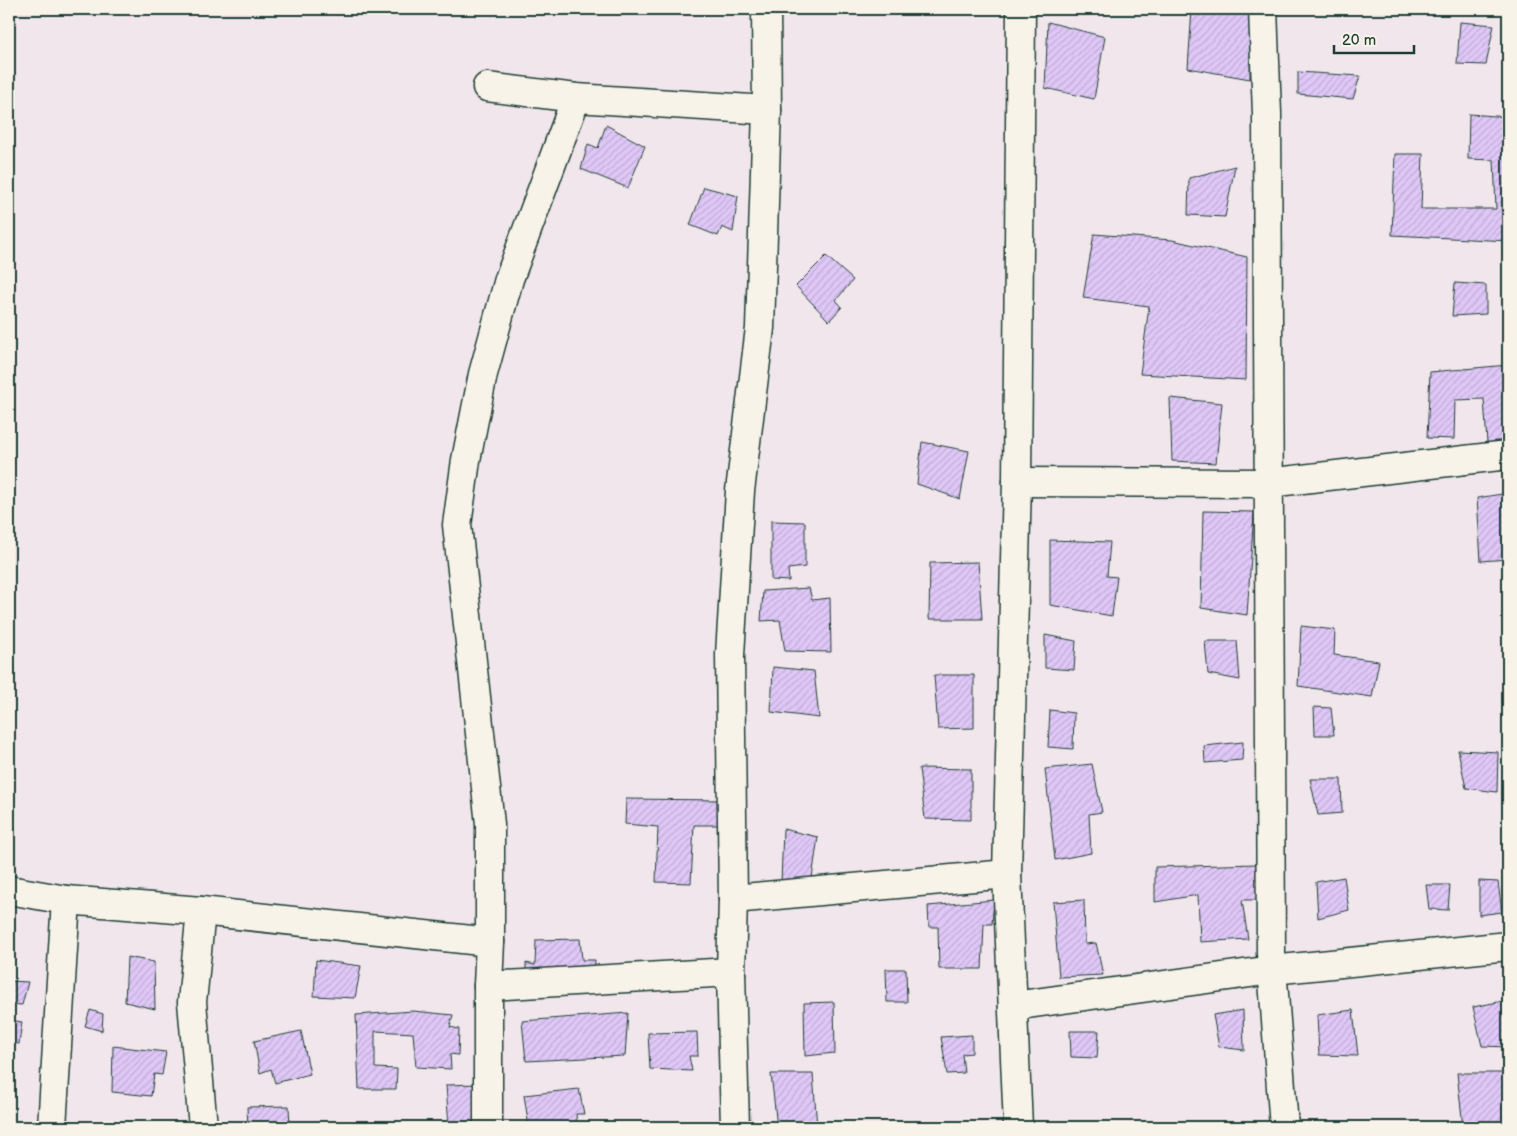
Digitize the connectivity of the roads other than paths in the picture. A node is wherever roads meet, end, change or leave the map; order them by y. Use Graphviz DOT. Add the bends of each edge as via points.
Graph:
graph roads {
  1 [pos="766,9"];
  2 [pos="1021,9"];
  3 [pos="1263,9"];
  4 [pos="488,87"];
  5 [pos="576,98"];
  6 [pos="767,110"];
  7 [pos="1508,455"];
  8 [pos="1017,482"];
  9 [pos="1268,483"];
  10 [pos="1007,874"];
  11 [pos="9,890"];
  12 [pos="733,899"];
  13 [pos="66,900"];
  14 [pos="201,911"];
  15 [pos="490,942"];
  16 [pos="1508,946"];
  17 [pos="1272,970"];
  18 [pos="731,972"];
  19 [pos="488,986"];
  20 [pos="1013,1006"];
  21 [pos="52,1127"];
  22 [pos="203,1127"];
  23 [pos="488,1127"];
  24 [pos="735,1127"];
  25 [pos="1018,1127"];
  26 [pos="1284,1127"];
  1 -- 6 [label="street"];
  2 -- 8 [label="street"];
  3 -- 9 [label="street" via="1268,114"];
  4 -- 5 [label="street"];
  5 -- 6 [label="street"];
  5 -- 15 [label="street" via="509,279 483,374 466,460 458,525 490,824"];
  6 -- 12 [label="street" via="760,328 740,491 730,655"];
  7 -- 9 [label="street"];
  8 -- 9 [label="street"];
  8 -- 10 [label="street"];
  9 -- 17 [label="street"];
  10 -- 12 [label="street"];
  10 -- 20 [label="street"];
  11 -- 13 [label="street"];
  12 -- 18 [label="street"];
  13 -- 14 [label="street"];
  13 -- 21 [label="street"];
  14 -- 15 [label="street"];
  14 -- 22 [label="street" via="192,1002"];
  15 -- 19 [label="street"];
  16 -- 17 [label="street"];
  17 -- 20 [label="street"];
  17 -- 26 [label="street"];
  18 -- 19 [label="street"];
  18 -- 24 [label="street"];
  19 -- 23 [label="street"];
  20 -- 25 [label="street"];
}
